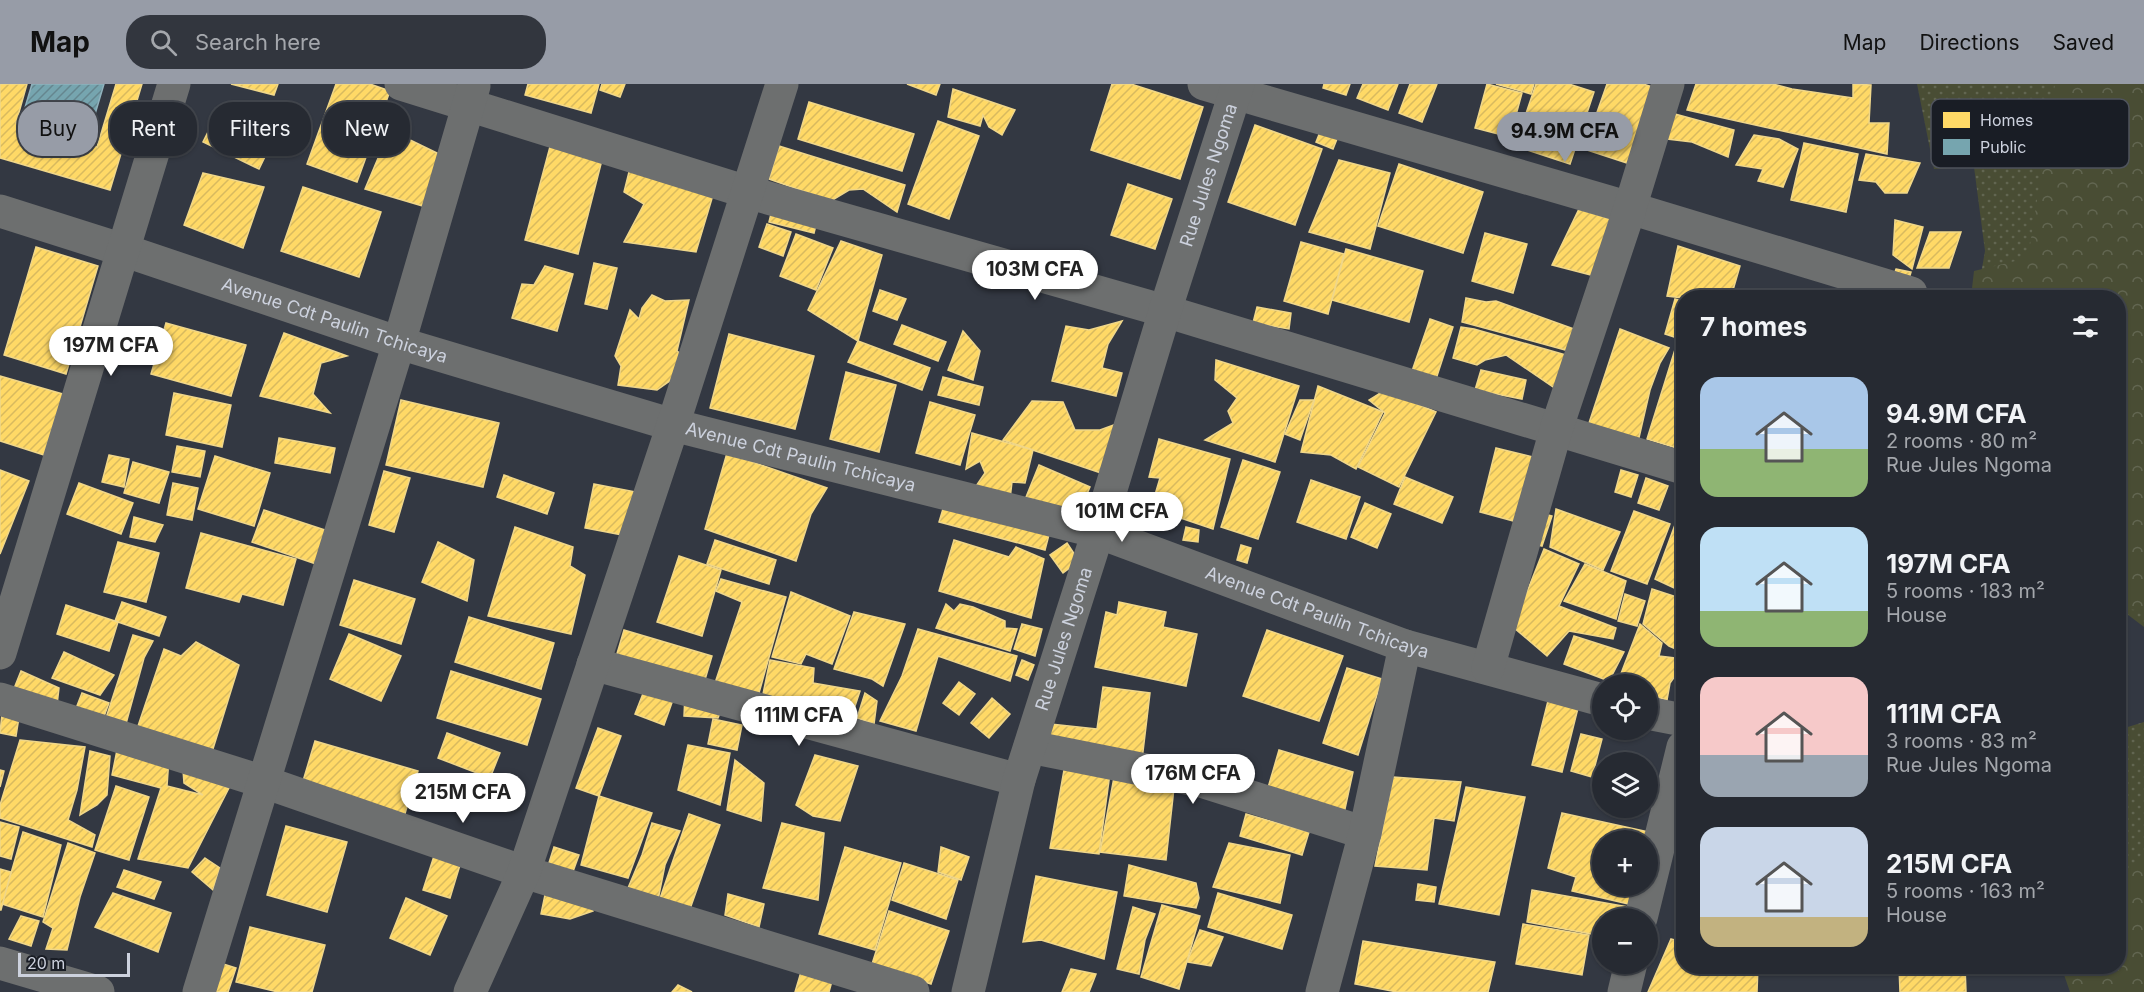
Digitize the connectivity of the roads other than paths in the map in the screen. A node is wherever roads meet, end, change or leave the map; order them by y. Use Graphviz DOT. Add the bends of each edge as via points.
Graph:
graph roads {
  1 [pos="174,84"];
  2 [pos="401,84"];
  3 [pos="782,84"];
  4 [pos="1204,84"];
  5 [pos="1668,84"];
  6 [pos="1237,88"];
  7 [pos="472,95"];
  8 [pos="747,192"];
  9 [pos="1630,208"];
  10 [pos="0,212"];
  11 [pos="123,250"];
  12 [pos="1901,290"];
  13 [pos="1165,311"];
  14 [pos="399,343"];
  15 [pos="673,425"];
  16 [pos="1556,430"];
  17 [pos="1676,466"];
  18 [pos="1098,532"];
  19 [pos="1405,646"];
  20 [pos="0,653"];
  21 [pos="593,664"];
  22 [pos="1488,668"];
  23 [pos="1592,697"];
  24 [pos="0,699"];
  25 [pos="1658,715"];
  26 [pos="1676,719"];
  27 [pos="1030,747"];
  28 [pos="1676,776"];
  29 [pos="1018,780"];
  30 [pos="264,782"];
  31 [pos="1365,833"];
  32 [pos="524,872"];
  33 [pos="1643,908"];
  34 [pos="0,963"];
  35 [pos="1628,974"];
  36 [pos="98,992"];
  37 [pos="199,992"];
  38 [pos="470,992"];
  39 [pos="913,992"];
  40 [pos="968,992"];
  41 [pos="1322,992"];
  42 [pos="1624,992"];
  1 -- 11 [label="street"];
  2 -- 7 [label="street"];
  3 -- 8 [label="street"];
  4 -- 6 [label="street"];
  5 -- 9 [label="street"];
  6 -- 9 [label="street"];
  6 -- 13 [label="street, Rue Jules Ngoma"];
  7 -- 8 [label="street"];
  7 -- 14 [label="street"];
  8 -- 13 [label="street"];
  8 -- 15 [label="street"];
  9 -- 12 [label="street"];
  9 -- 16 [label="street"];
  10 -- 11 [label="street, Avenue Cdt Paulin Tchicaya"];
  11 -- 14 [label="street, Avenue Cdt Paulin Tchicaya"];
  11 -- 20 [label="street"];
  13 -- 16 [label="street"];
  13 -- 18 [label="street, Rue Jules Ngoma"];
  14 -- 15 [label="street, Avenue Cdt Paulin Tchicaya"];
  14 -- 30 [label="street"];
  15 -- 18 [label="street, Avenue Cdt Paulin Tchicaya"];
  15 -- 21 [label="street"];
  16 -- 17 [label="street"];
  16 -- 22 [label="street"];
  18 -- 19 [label="street, Avenue Cdt Paulin Tchicaya"];
  18 -- 27 [label="street, Rue Jules Ngoma"];
  19 -- 22 [label="street, Avenue Cdt Paulin Tchicaya"];
  19 -- 31 [label="street"];
  21 -- 29 [label="street"];
  21 -- 32 [label="street"];
  22 -- 23 [label="street, Avenue Cdt Paulin Tchicaya"];
  24 -- 30 [label="street"];
  25 -- 26 [label="street"];
  27 -- 29 [label="street, Rue Jules Ngoma"];
  27 -- 31 [label="street" via="1201,781"];
  28 -- 33 [label="street"];
  29 -- 40 [label="street, Rue Jules Ngoma"];
  30 -- 32 [label="street"];
  30 -- 37 [label="street"];
  31 -- 41 [label="street"];
  32 -- 38 [label="street"];
  32 -- 39 [label="street"];
  34 -- 36 [label="street"];
  35 -- 42 [label="street"];
}
